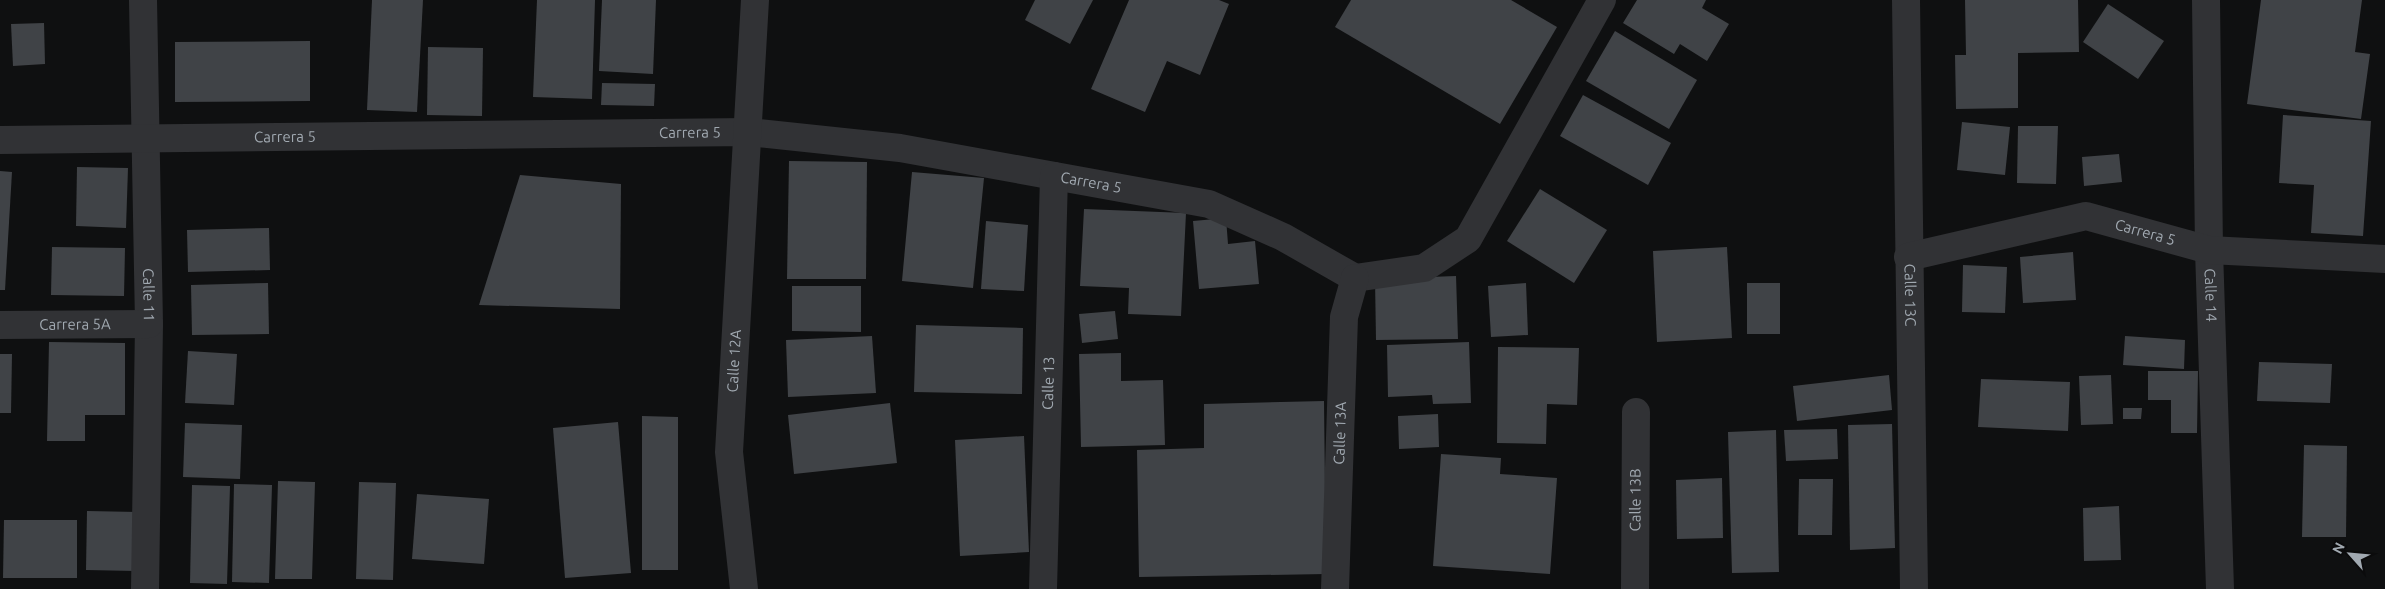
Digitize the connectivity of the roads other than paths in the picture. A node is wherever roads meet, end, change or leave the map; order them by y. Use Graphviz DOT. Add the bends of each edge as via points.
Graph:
graph roads {
  1 [pos="143,0"];
  2 [pos="755,0"];
  3 [pos="1602,0"];
  4 [pos="1906,0"];
  5 [pos="2206,0"];
  6 [pos="749,132"];
  7 [pos="145,139"];
  8 [pos="0,140"];
  9 [pos="1054,176"];
  10 [pos="2209,250"];
  11 [pos="1908,257"];
  12 [pos="2385,259"];
  13 [pos="1355,278"];
  14 [pos="149,324"];
  15 [pos="0,325"];
  16 [pos="1636,412"];
  17 [pos="146,589"];
  18 [pos="744,589"];
  19 [pos="1043,589"];
  20 [pos="1335,589"];
  21 [pos="1635,589"];
  22 [pos="1914,589"];
  23 [pos="2220,589"];
  1 -- 7 [label="street, Calle 11"];
  2 -- 6 [label="street, Calle 12A"];
  3 -- 13 [label="street" via="1468,239 1424,268"];
  4 -- 11 [label="street, Calle 13C"];
  5 -- 10 [label="street, Calle 14"];
  6 -- 7 [label="street, Carrera 5"];
  6 -- 9 [label="street, Carrera 5" via="900,148"];
  6 -- 18 [label="street, Calle 12A" via="729,452"];
  7 -- 8 [label="street, Carrera 5"];
  7 -- 14 [label="street, Calle 11"];
  9 -- 13 [label="street, Carrera 5" via="1209,204 1283,237"];
  9 -- 19 [label="street, Calle 13"];
  10 -- 11 [label="street, Carrera 5" via="2086,216"];
  10 -- 12 [label="street, Carrera 5"];
  10 -- 23 [label="street, Calle 14"];
  11 -- 22 [label="street, Calle 13C"];
  13 -- 20 [label="street, Calle 13A" via="1344,317"];
  14 -- 15 [label="street, Carrera 5A"];
  14 -- 17 [label="street, Calle 11"];
  16 -- 21 [label="street, Calle 13B"];
}
